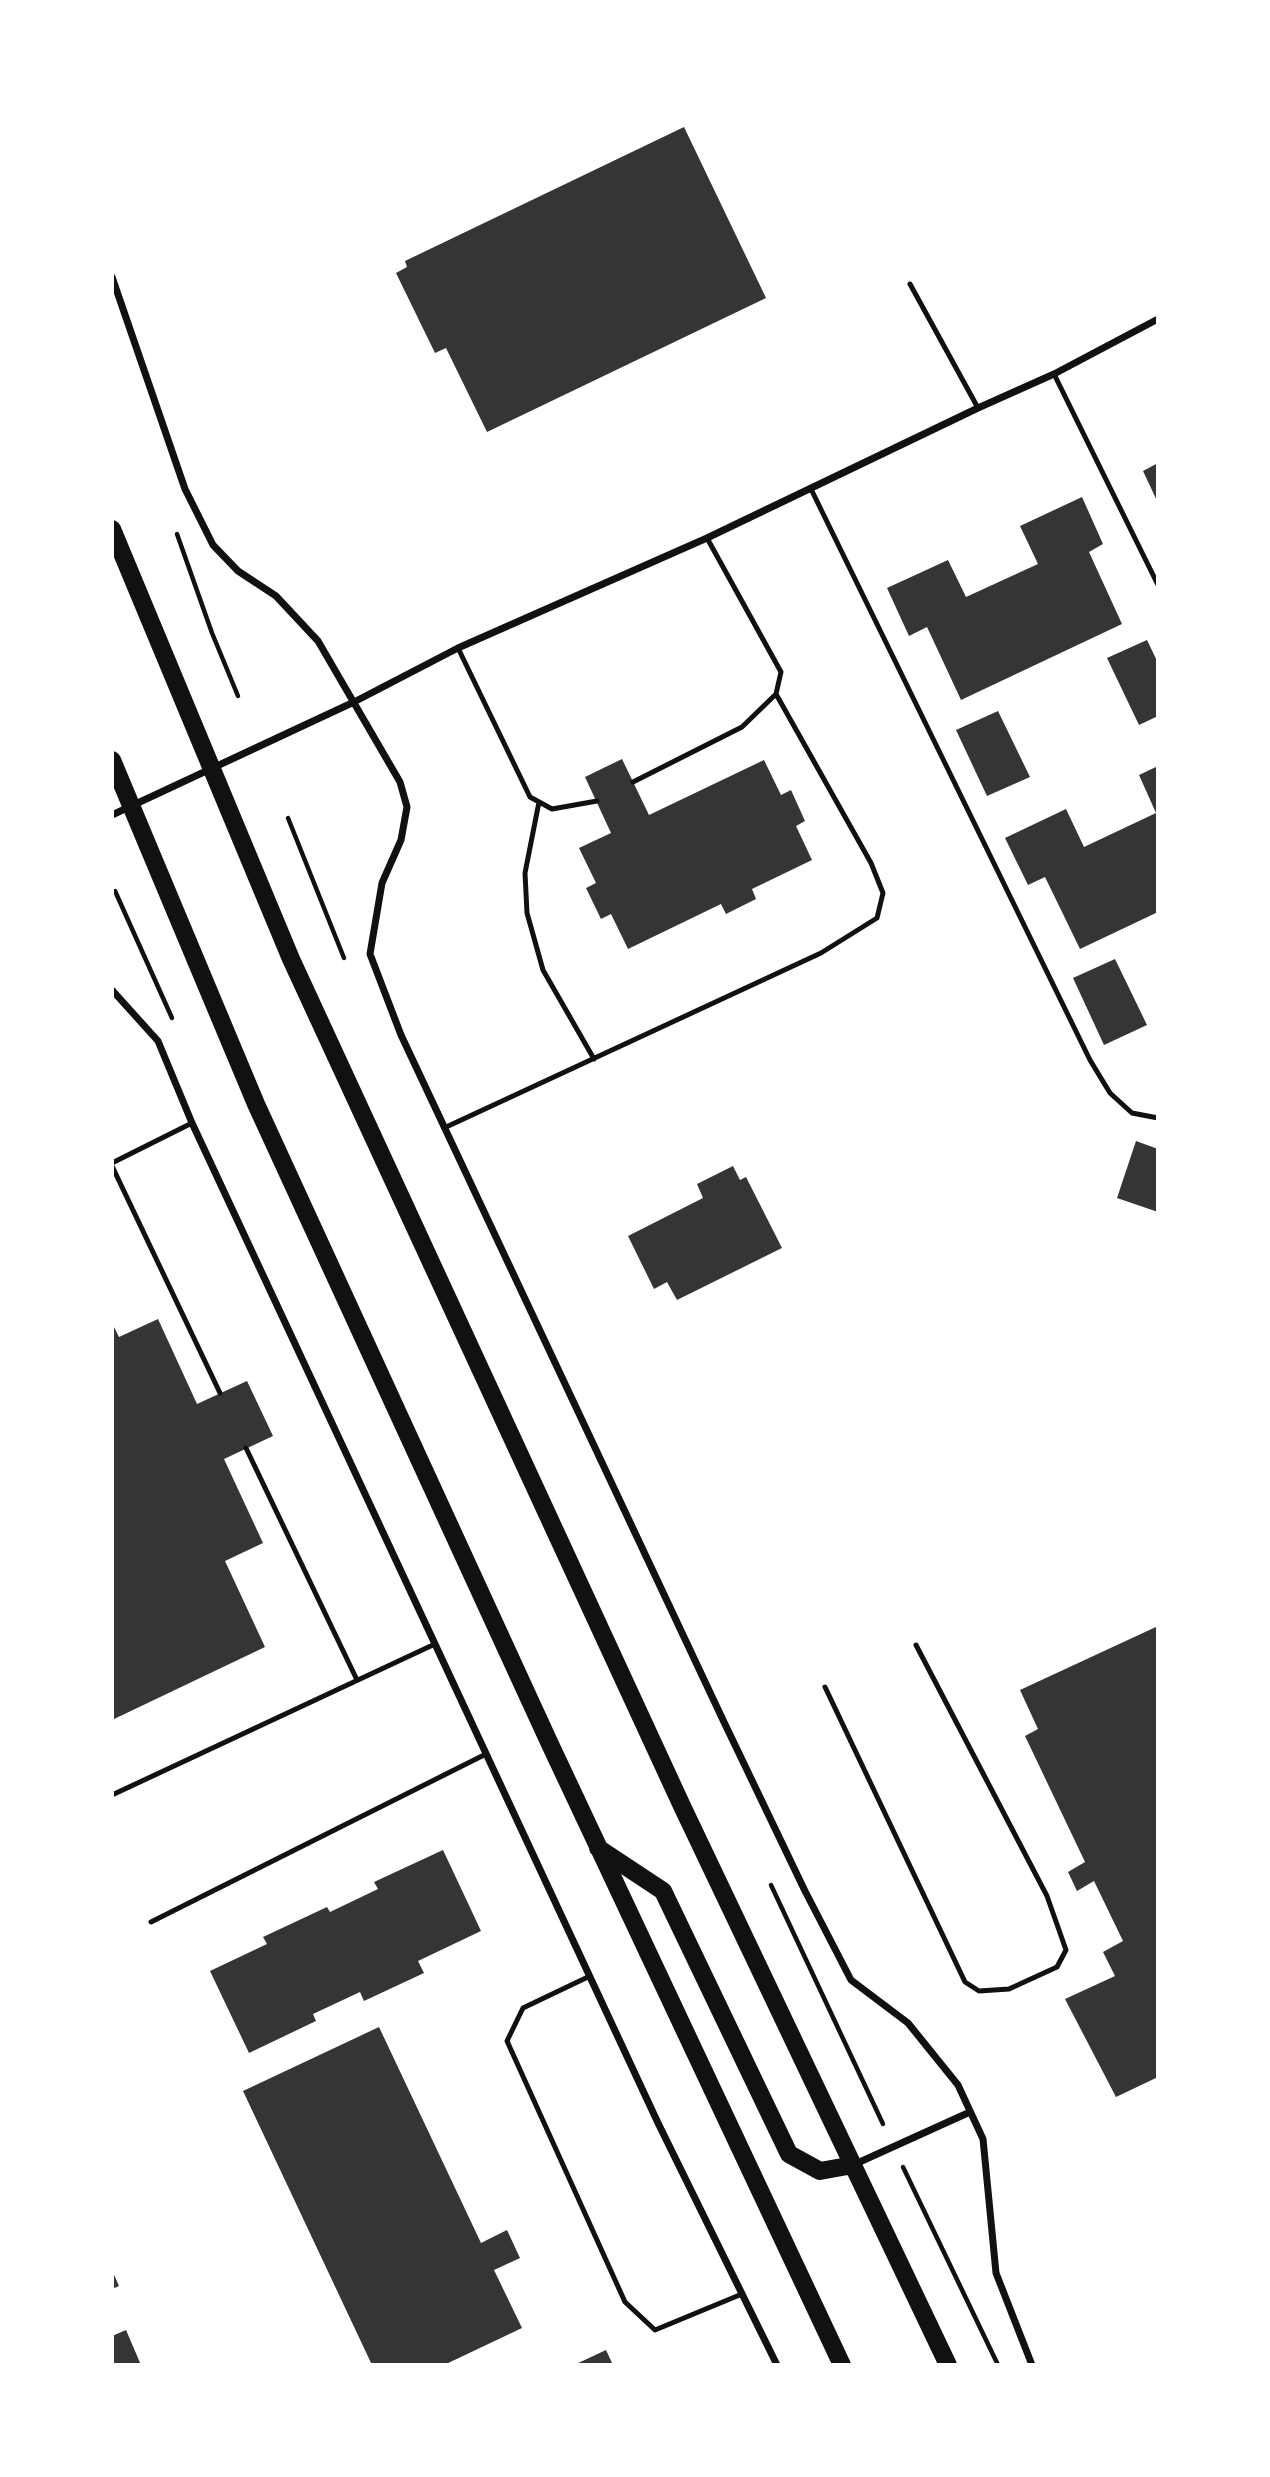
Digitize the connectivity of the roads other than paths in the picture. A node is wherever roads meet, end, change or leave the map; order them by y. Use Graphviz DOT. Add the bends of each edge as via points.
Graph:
graph roads {
  1 [pos="112,277"];
  2 [pos="910,284"];
  3 [pos="1158,319"];
  4 [pos="1054,374"];
  5 [pos="978,408"];
  6 [pos="811,489"];
  7 [pos="112,529"];
  8 [pos="707,538"];
  9 [pos="1158,585"];
  10 [pos="458,648"];
  11 [pos="776,694"];
  12 [pos="354,702"];
  13 [pos="112,760"];
  14 [pos="212,768"];
  15 [pos="633,782"];
  16 [pos="539,802"];
  17 [pos="597,802"];
  18 [pos="131,806"];
  19 [pos="112,815"];
  20 [pos="112,990"];
  21 [pos="594,1059"];
  22 [pos="1158,1118"];
  23 [pos="192,1123"];
  24 [pos="444,1128"];
  25 [pos="112,1164"];
  26 [pos="220,1393"];
  27 [pos="246,1448"];
  28 [pos="435,1644"];
  29 [pos="916,1645"];
  30 [pos="357,1680"];
  31 [pos="825,1687"];
  32 [pos="486,1754"];
  33 [pos="112,1795"];
  34 [pos="598,1848"];
  35 [pos="151,1922"];
  36 [pos="590,1976"];
  37 [pos="970,2112"];
  38 [pos="853,2165"];
  39 [pos="742,2294"];
  40 [pos="777,2365"];
  41 [pos="842,2365"];
  42 [pos="948,2365"];
  43 [pos="1032,2365"];
  1 -- 12 [label="street" via="186,489 213,545 239,571 276,596 313,636"];
  2 -- 5 [label="lane"];
  3 -- 4 [label="street"];
  4 -- 5 [label="street"];
  4 -- 9 [label="lane"];
  5 -- 6 [label="street"];
  6 -- 8 [label="street"];
  6 -- 22 [label="lane" via="1090,1060 1110,1093 1132,1113"];
  7 -- 14 [label="main road"];
  8 -- 10 [label="street"];
  8 -- 11 [label="lane" via="781,672"];
  10 -- 12 [label="street"];
  10 -- 16 [label="lane" via="530,797"];
  11 -- 15 [label="lane" via="742,727"];
  11 -- 21 [label="lane" via="871,863 883,893 877,918 821,953"];
  12 -- 14 [label="street"];
  12 -- 24 [label="street" via="400,782 407,807 401,840 382,883 370,954"];
  13 -- 18 [label="main road"];
  14 -- 18 [label="street"];
  14 -- 38 [label="main road" via="291,959 682,1807"];
  16 -- 17 [label="lane" via="552,809"];
  16 -- 21 [label="lane" via="525,873 527,913 543,970"];
  18 -- 19 [label="street"];
  18 -- 34 [label="main road" via="256,1104"];
  20 -- 23 [label="street" via="158,1041"];
  21 -- 24 [label="lane"];
  23 -- 25 [label="lane"];
  23 -- 28 [label="street"];
  24 -- 37 [label="street" via="740,1757 851,1980 908,2023 958,2085"];
  25 -- 26 [label="lane"];
  27 -- 30 [label="lane"];
  28 -- 30 [label="lane"];
  28 -- 32 [label="street"];
  29 -- 31 [label="lane" via="1047,1896 1066,1950 1057,1967 1009,1989 979,1991 965,1982"];
  30 -- 33 [label="lane"];
  32 -- 35 [label="lane"];
  32 -- 36 [label="street"];
  34 -- 38 [label="main road" via="663,1891 789,2154 820,2171"];
  34 -- 41 [label="main road"];
  36 -- 39 [label="street"];
  36 -- 39 [label="lane" via="523,2008 507,2041 625,2302 655,2330"];
  37 -- 38 [label="street"];
  37 -- 43 [label="street" via="982,2139 996,2273"];
  38 -- 42 [label="main road"];
  39 -- 40 [label="street"];
}
